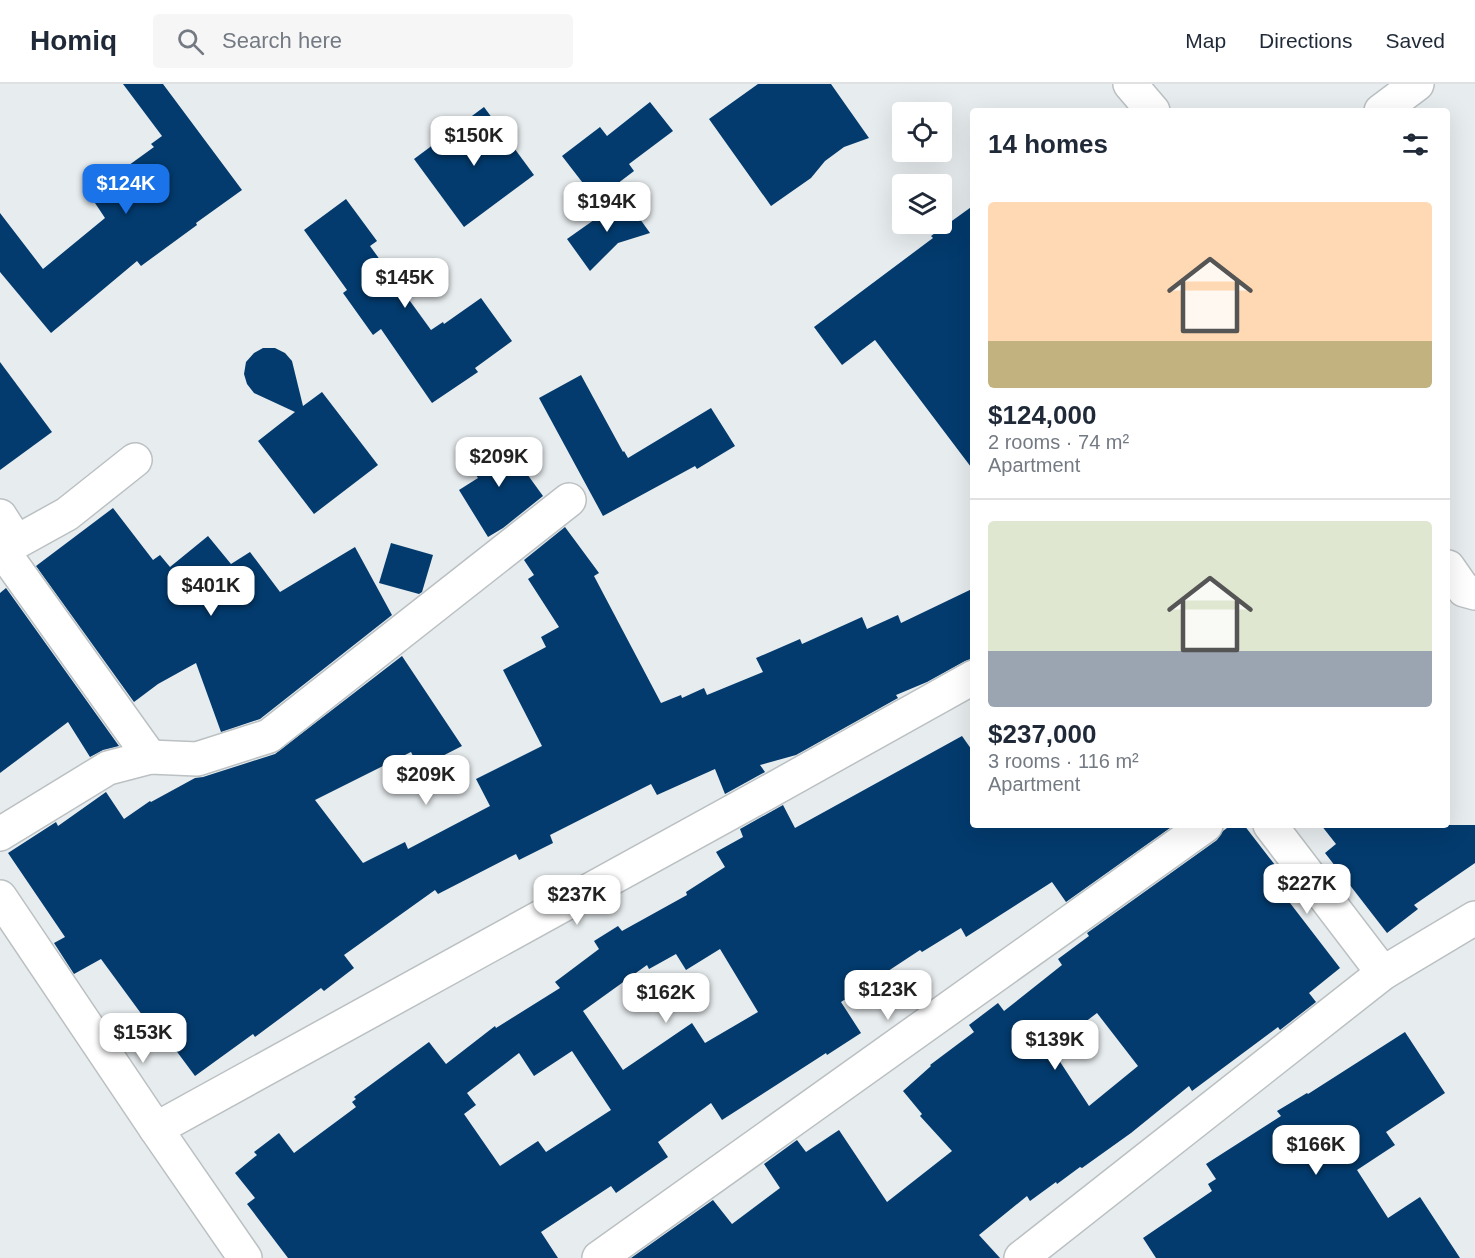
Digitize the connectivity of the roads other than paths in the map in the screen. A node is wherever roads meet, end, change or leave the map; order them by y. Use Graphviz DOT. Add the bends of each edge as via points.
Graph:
graph roads {
  1 [pos="1130,84"];
  2 [pos="1418,84"];
  3 [pos="1151,108"];
  4 [pos="1384,108"];
  5 [pos="135,460"];
  6 [pos="569,500"];
  7 [pos="5,540"];
  8 [pos="1450,570"];
  9 [pos="1475,593"];
  10 [pos="970,679"];
  11 [pos="150,757"];
  12 [pos="1202,828"];
  13 [pos="1272,828"];
  14 [pos="0,834"];
  15 [pos="0,897"];
  16 [pos="1475,918"];
  17 [pos="1383,973"];
  18 [pos="156,1129"];
  19 [pos="245,1258"];
  20 [pos="599,1258"];
  21 [pos="1021,1258"];
  1 -- 3 [label="street"];
  2 -- 4 [label="street"];
  5 -- 7 [label="street" via="67,514"];
  6 -- 11 [label="street" via="270,736 197,759"];
  7 -- 11 [label="street"];
  8 -- 9 [label="street" via="1464,590"];
  10 -- 18 [label="street"];
  11 -- 14 [label="street" via="108,768"];
  12 -- 20 [label="street"];
  13 -- 17 [label="street"];
  15 -- 18 [label="street"];
  16 -- 17 [label="street"];
  17 -- 21 [label="street"];
  18 -- 19 [label="street"];
}
